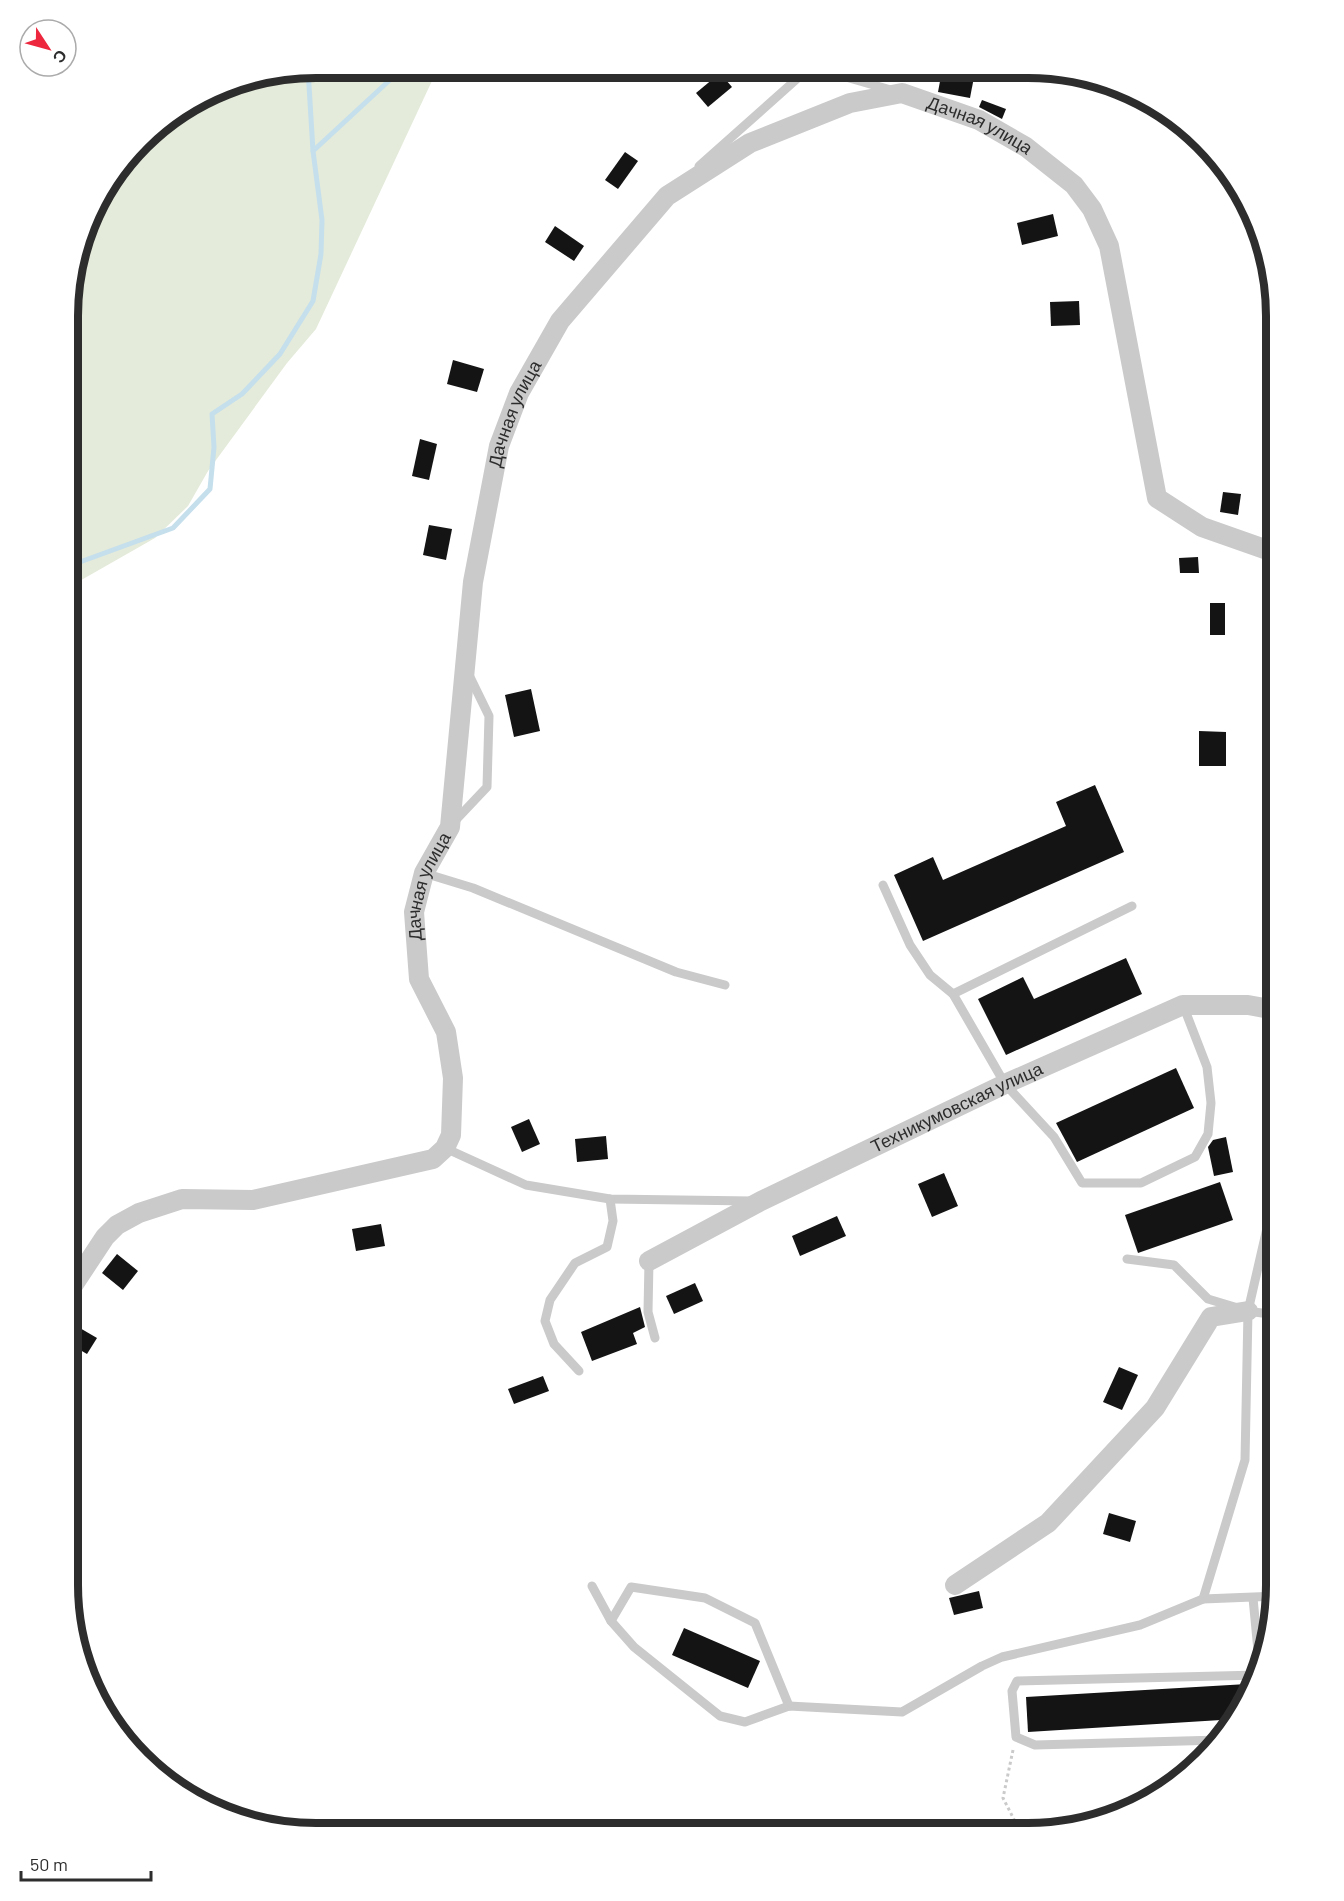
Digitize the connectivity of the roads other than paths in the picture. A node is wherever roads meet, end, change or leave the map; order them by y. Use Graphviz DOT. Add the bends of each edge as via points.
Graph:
graph roads {
  1 [pos="798,78"];
  2 [pos="848,78"];
  3 [pos="902,93"];
  4 [pos="667,196"];
  5 [pos="1266,549"];
  6 [pos="465,668"];
  7 [pos="450,827"];
  8 [pos="424,873"];
  9 [pos="883,885"];
  10 [pos="1132,906"];
  11 [pos="726,985"];
  12 [pos="953,994"];
  13 [pos="1183,1005"];
  14 [pos="1266,1008"];
  15 [pos="1005,1084"];
  16 [pos="445,1148"];
  17 [pos="610,1199"];
  18 [pos="761,1201"];
  19 [pos="1266,1233"];
  20 [pos="1127,1259"];
  21 [pos="649,1261"];
  22 [pos="78,1278"];
  23 [pos="1248,1311"];
  24 [pos="1266,1314"];
  25 [pos="655,1338"];
  26 [pos="579,1371"];
  27 [pos="955,1585"];
  28 [pos="592,1586"];
  29 [pos="1265,1597"];
  30 [pos="1253,1598"];
  31 [pos="1203,1599"];
  32 [pos="610,1621"];
  33 [pos="1257,1650"];
  34 [pos="1249,1673"];
  35 [pos="789,1706"];
  36 [pos="1208,1740"];
  1 -- 4 [label="lane"];
  2 -- 3 [label="lane"];
  3 -- 4 [label="street, Дачная улица" via="850,103 750,143"];
  3 -- 5 [label="street, Дачная улица" via="979,120 1026,147 1074,185 1092,209 1109,246 1157,498 1202,527"];
  4 -- 6 [label="street, Дачная улица" via="560,321 519,393 499,446 473,582"];
  6 -- 7 [label="street, Дачная улица"];
  6 -- 7 [label="lane" via="489,716 487,787"];
  7 -- 8 [label="street, Дачная улица"];
  8 -- 11 [label="lane" via="473,888 676,972"];
  8 -- 16 [label="street, Дачная улица" via="414,912 419,979 446,1032 453,1078 451,1135"];
  9 -- 12 [label="lane" via="910,945 930,975"];
  10 -- 12 [label="lane"];
  12 -- 15 [label="lane"];
  13 -- 14 [label="street, Техникумовская улица"];
  13 -- 15 [label="street, Техникумовская улица"];
  13 -- 15 [label="lane" via="1207,1067 1211,1103 1208,1134 1195,1157 1141,1183 1082,1183 1054,1137"];
  15 -- 18 [label="street, Техникумовская улица"];
  16 -- 17 [label="lane" via="526,1185"];
  16 -- 22 [label="street" via="433,1159 254,1200 182,1199 139,1213 117,1225"];
  17 -- 18 [label="lane"];
  17 -- 26 [label="lane" via="613,1221 607,1247 575,1263 550,1300 545,1321 554,1344"];
  18 -- 21 [label="street, Техникумовская улица"];
  19 -- 23 [label="lane"];
  20 -- 23 [label="lane" via="1174,1265 1209,1299"];
  21 -- 25 [label="lane" via="648,1312"];
  23 -- 24 [label="lane"];
  23 -- 27 [label="street" via="1211,1317 1155,1408 1048,1523"];
  23 -- 31 [label="lane" via="1245,1460"];
  28 -- 32 [label="lane"];
  29 -- 30 [label="lane"];
  30 -- 31 [label="lane"];
  30 -- 33 [label="lane"];
  31 -- 35 [label="lane" via="1140,1625 1002,1657 902,1712"];
  32 -- 35 [label="lane" via="634,1647 720,1716 746,1722"];
  32 -- 35 [label="lane" via="631,1587 705,1598 755,1623"];
  34 -- 36 [label="lane" via="1017,1681 1012,1691 1016,1737 1035,1745"];
}
